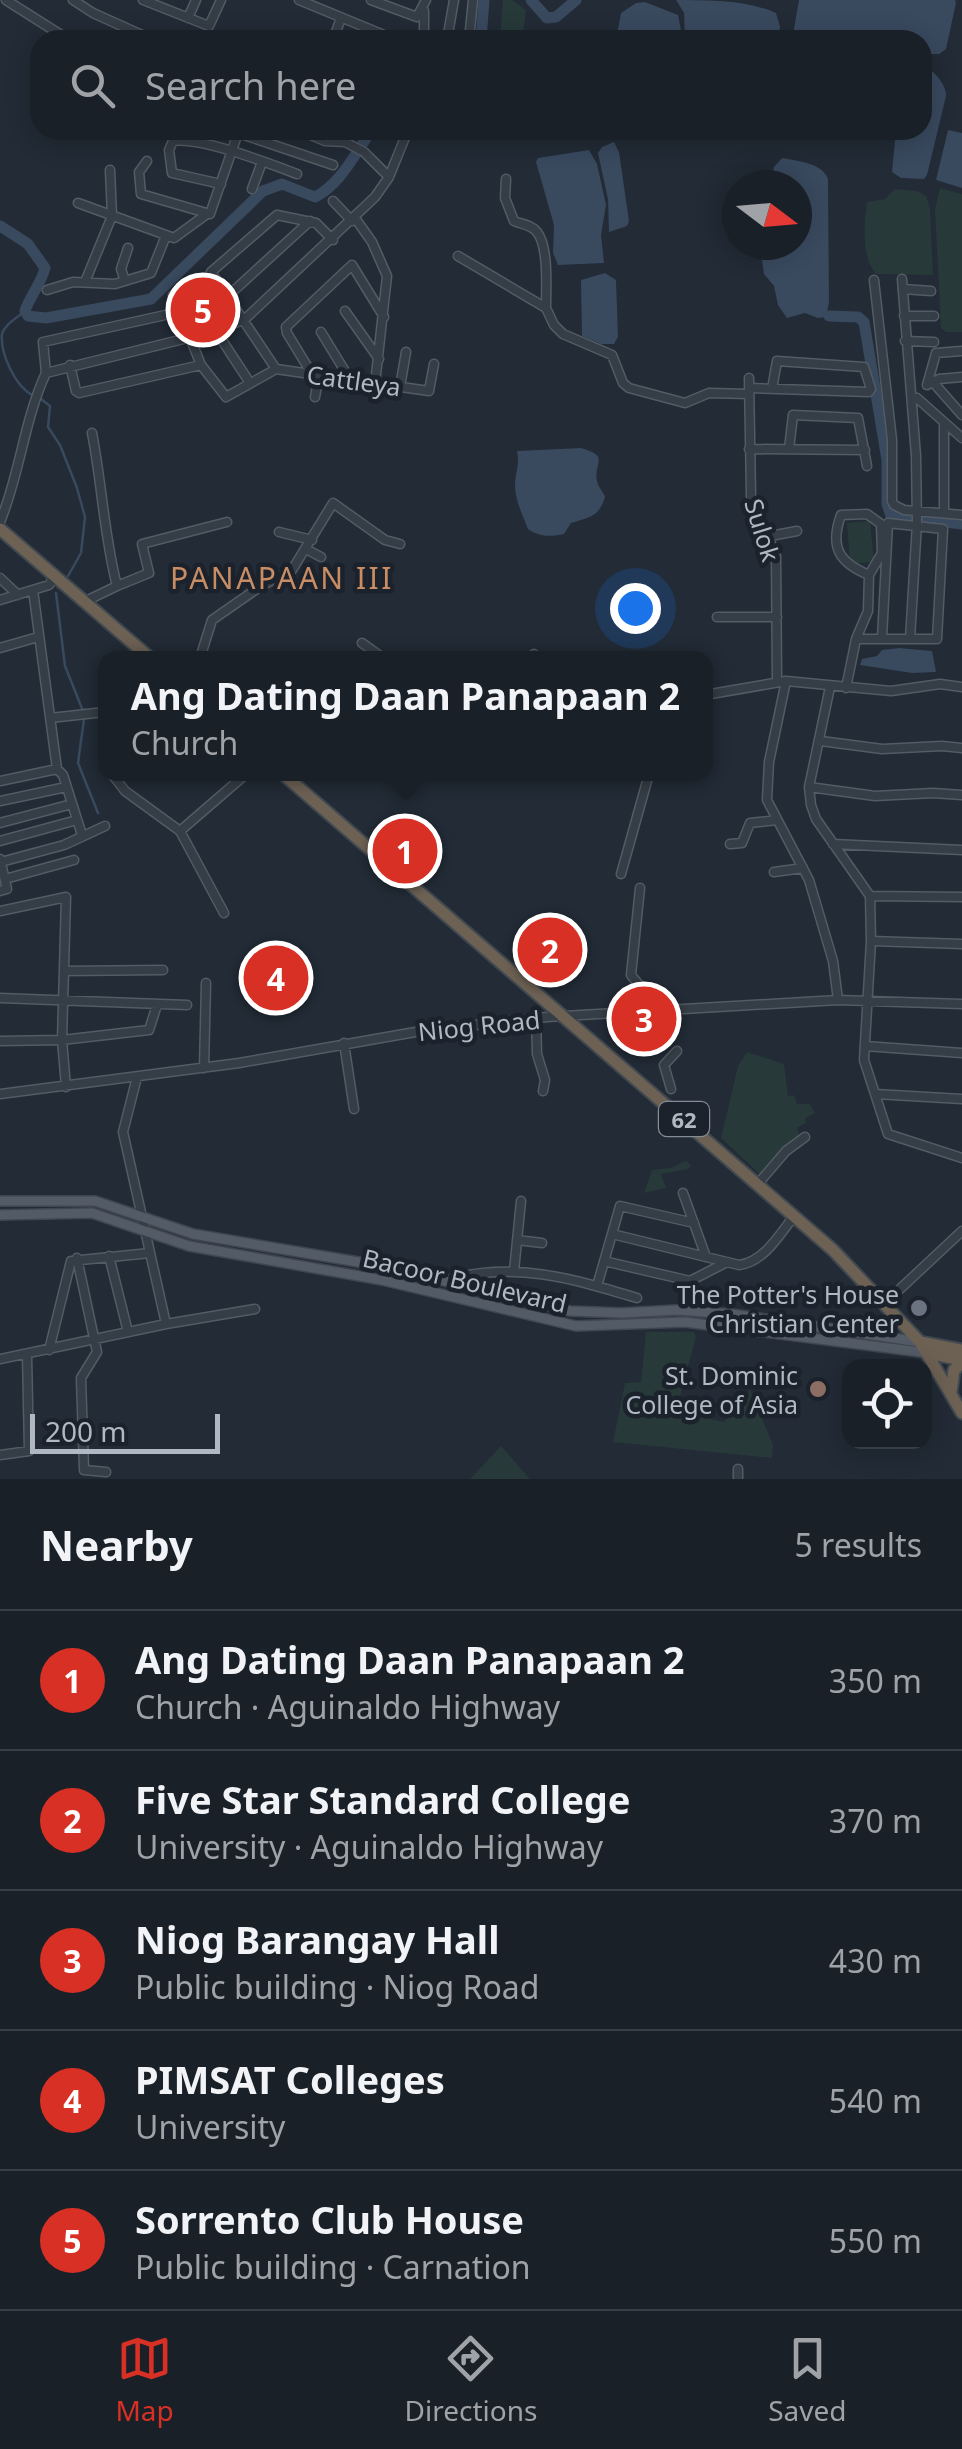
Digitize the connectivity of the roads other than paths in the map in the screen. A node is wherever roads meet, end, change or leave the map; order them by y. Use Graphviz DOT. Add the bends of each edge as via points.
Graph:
graph roads {
  1 [pos="6,0"];
  2 [pos="73,0"];
  3 [pos="143,0"];
  4 [pos="196,0"];
  5 [pos="221,0"];
  6 [pos="299,0"];
  7 [pos="454,0"];
  8 [pos="473,0"];
  9 [pos="376,1"];
  10 [pos="425,3"];
  11 [pos="167,4"];
  12 [pos="188,18"];
  13 [pos="341,18"];
  14 [pos="54,30"];
  15 [pos="131,30"];
  16 [pos="337,30"];
  17 [pos="370,30"];
  18 [pos="424,30"];
  19 [pos="448,30"];
  20 [pos="470,30"];
  21 [pos="236,140"];
  22 [pos="265,140"];
  23 [pos="323,140"];
  24 [pos="336,140"];
  25 [pos="404,140"];
  26 [pos="231,152"];
  27 [pos="147,161"];
  28 [pos="262,162"];
  29 [pos="333,164"];
  30 [pos="110,170"];
  31 [pos="297,174"];
  32 [pos="389,177"];
  33 [pos="506,179"];
  34 [pos="220,184"];
  35 [pos="252,189"];
  36 [pos="333,201"];
  37 [pos="78,203"];
  38 [pos="210,214"];
  39 [pos="112,216"];
  40 [pos="354,220"];
  41 [pos="310,221"];
  42 [pos="166,238"];
  43 [pos="333,240"];
  44 [pos="128,248"];
  45 [pos="458,256"];
  46 [pos="902,278"];
  47 [pos="874,280"];
  48 [pos="125,281"];
  49 [pos="85,282"];
  50 [pos="47,290"];
  51 [pos="903,290"];
  52 [pos="930,291"];
  53 [pos="173,295"];
  54 [pos="229,295"];
  55 [pos="546,308"];
  56 [pos="345,311"];
  57 [pos="179,312"];
  58 [pos="904,316"];
  59 [pos="934,316"];
  60 [pos="384,317"];
  61 [pos="245,319"];
  62 [pos="216,332"];
  63 [pos="321,332"];
  64 [pos="188,339"];
  65 [pos="905,341"];
  66 [pos="936,346"];
  67 [pos="962,351"];
  68 [pos="406,352"];
  69 [pos="378,359"];
  70 [pos="434,364"];
  71 [pos="70,365"];
  72 [pos="200,365"];
  73 [pos="276,370"];
  74 [pos="46,373"];
  75 [pos="316,375"];
  76 [pos="962,378"];
  77 [pos="352,380"];
  78 [pos="908,380"];
  79 [pos="250,383"];
  80 [pos="883,383"];
  81 [pos="930,383"];
  82 [pos="376,384"];
  83 [pos="400,387"];
  84 [pos="749,387"];
  85 [pos="772,389"];
  86 [pos="315,397"];
  87 [pos="913,398"];
  88 [pos="962,400"];
  89 [pos="959,413"];
  90 [pos="944,422"];
  91 [pos="92,433"];
  92 [pos="962,438"];
  93 [pos="749,449"];
  94 [pos="790,449"];
  95 [pos="864,450"];
  96 [pos="866,466"];
  97 [pos="917,511"];
  98 [pos="944,511"];
  99 [pos="962,514"];
  100 [pos="228,522"];
  101 [pos="917,524"];
  102 [pos="0,526"];
  103 [pos="796,531"];
  104 [pos="280,532"];
  105 [pos="770,536"];
  106 [pos="309,544"];
  107 [pos="400,544"];
  108 [pos="321,557"];
  109 [pos="55,576"];
  110 [pos="869,576"];
  111 [pos="0,578"];
  112 [pos="117,586"];
  113 [pos="34,590"];
  114 [pos="18,596"];
  115 [pos="0,600"];
  116 [pos="86,604"];
  117 [pos="717,617"];
  118 [pos="777,617"];
  119 [pos="38,638"];
  120 [pos="882,638"];
  121 [pos="856,639"];
  122 [pos="910,639"];
  123 [pos="362,643"];
  124 [pos="0,648"];
  125 [pos="142,651"];
  126 [pos="202,651"];
  127 [pos="373,651"];
  128 [pos="782,681"];
  129 [pos="830,687"];
  130 [pos="962,687"];
  131 [pos="846,688"];
  132 [pos="713,694"];
  133 [pos="98,713"];
  134 [pos="50,718"];
  135 [pos="821,741"];
  136 [pos="962,748"];
  137 [pos="57,769"];
  138 [pos="0,781"];
  139 [pos="117,781"];
  140 [pos="238,781"];
  141 [pos="291,781"];
  142 [pos="647,781"];
  143 [pos="66,787"];
  144 [pos="809,788"];
  145 [pos="962,795"];
  146 [pos="0,801"];
  147 [pos="72,804"];
  148 [pos="77,820"];
  149 [pos="777,820"];
  150 [pos="0,823"];
  151 [pos="105,826"];
  152 [pos="180,831"];
  153 [pos="82,835"];
  154 [pos="0,841"];
  155 [pos="730,844"];
  156 [pos="833,844"];
  157 [pos="962,850"];
  158 [pos="74,860"];
  159 [pos="0,861"];
  160 [pos="803,868"];
  161 [pos="774,872"];
  162 [pos="621,874"];
  163 [pos="5,880"];
  164 [pos="640,888"];
  165 [pos="0,891"];
  166 [pos="870,896"];
  167 [pos="962,897"];
  168 [pos="0,910"];
  169 [pos="224,913"];
  170 [pos="871,941"];
  171 [pos="962,944"];
  172 [pos="163,970"];
  173 [pos="64,971"];
  174 [pos="206,984"];
  175 [pos="0,998"];
  176 [pos="868,999"];
  177 [pos="838,1000"];
  178 [pos="63,1001"];
  179 [pos="157,1004"];
  180 [pos="962,1004"];
  181 [pos="187,1005"];
  182 [pos="642,1011"];
  183 [pos="564,1016"];
  184 [pos="536,1018"];
  185 [pos="0,1040"];
  186 [pos="62,1040"];
  187 [pos="344,1043"];
  188 [pos="865,1046"];
  189 [pos="677,1052"];
  190 [pos="962,1054"];
  191 [pos="204,1068"];
  192 [pos="137,1078"];
  193 [pos="66,1087"];
  194 [pos="351,1091"];
  195 [pos="544,1092"];
  196 [pos="0,1094"];
  197 [pos="338,1094"];
  198 [pos="874,1094"];
  199 [pos="670,1097"];
  200 [pos="962,1100"];
  201 [pos="354,1109"];
  202 [pos="804,1138"];
  203 [pos="962,1158"];
  204 [pos="757,1185"];
  205 [pos="683,1193"];
  206 [pos="0,1201"];
  207 [pos="521,1201"];
  208 [pos="0,1215"];
  209 [pos="794,1216"];
  210 [pos="143,1218"];
  211 [pos="694,1223"];
  212 [pos="962,1231"];
  213 [pos="145,1232"];
  214 [pos="612,1234"];
  215 [pos="517,1240"];
  216 [pos="542,1242"];
  217 [pos="272,1248"];
  218 [pos="150,1253"];
  219 [pos="109,1256"];
  220 [pos="706,1257"];
  221 [pos="77,1258"];
  222 [pos="269,1261"];
  223 [pos="604,1261"];
  224 [pos="728,1262"];
  225 [pos="514,1270"];
  226 [pos="444,1281"];
  227 [pos="597,1286"];
  228 [pos="637,1298"];
  229 [pos="885,1304"];
  230 [pos="255,1309"];
  231 [pos="743,1316"];
  232 [pos="166,1324"];
  233 [pos="741,1330"];
  234 [pos="128,1332"];
  235 [pos="94,1339"];
  236 [pos="920,1342"];
  237 [pos="49,1350"];
  238 [pos="962,1350"];
  239 [pos="928,1353"];
  240 [pos="28,1355"];
  241 [pos="0,1360"];
  242 [pos="962,1361"];
  243 [pos="951,1392"];
  244 [pos="962,1413"];
  245 [pos="0,1456"];
  246 [pos="106,1472"];
  1 -- 14 [label="street"];
  2 -- 15 [label="street"];
  3 -- 11 [label="street"];
  4 -- 12 [label="street"];
  5 -- 12 [label="street" via="209,26"];
  6 -- 13 [label="street"];
  7 -- 19 [label="street"];
  8 -- 20 [label="street"];
  9 -- 10 [label="street" via="418,17"];
  10 -- 18 [label="street"];
  11 -- 12 [label="street"];
  13 -- 16 [label="street"];
  13 -- 17 [label="street"];
  21 -- 26 [label="street"];
  22 -- 29 [label="street"];
  23 -- 24 [label="street"];
  24 -- 32 [label="street" via="364,152"];
  25 -- 32 [label="street"];
  26 -- 28 [label="street"];
  26 -- 34 [label="street"];
  26 -- 34 [label="street" via="182,140 169,150 172,173"];
  27 -- 38 [label="street" via="139,172 141,194"];
  28 -- 31 [label="street"];
  28 -- 35 [label="street"];
  30 -- 39 [label="street"];
  32 -- 40 [label="street"];
  33 -- 55 [label="street" via="514,220 539,234"];
  34 -- 38 [label="street"];
  36 -- 40 [label="street"];
  37 -- 39 [label="street"];
  38 -- 42 [label="street"];
  39 -- 42 [label="street"];
  39 -- 49 [label="street"];
  40 -- 43 [label="street"];
  40 -- 60 [label="street" via="387,276"];
  41 -- 43 [label="street"];
  41 -- 54 [label="street"];
  41 -- 54 [label="street" via="272,217 211,272"];
  42 -- 48 [label="street" via="151,272"];
  43 -- 61 [label="street"];
  44 -- 48 [label="street" via="121,268"];
  45 -- 55 [label="street"];
  46 -- 51 [label="street"];
  47 -- 80 [label="street"];
  48 -- 49 [label="street"];
  49 -- 50 [label="street"];
  51 -- 52 [label="street"];
  51 -- 58 [label="street"];
  53 -- 57 [label="street"];
  54 -- 61 [label="street"];
  55 -- 84 [label="street" via="564,334 612,355 629,388 685,402"];
  56 -- 69 [label="street"];
  57 -- 64 [label="street"];
  57 -- 74 [label="street" via="42,339"];
  58 -- 59 [label="street"];
  58 -- 65 [label="street"];
  60 -- 69 [label="street"];
  60 -- 75 [label="street" via="352,265 286,331"];
  61 -- 62 [label="street"];
  61 -- 73 [label="street"];
  62 -- 64 [label="street"];
  62 -- 79 [label="street"];
  63 -- 77 [label="street"];
  64 -- 71 [label="street"];
  64 -- 72 [label="street"];
  65 -- 66 [label="street"];
  65 -- 78 [label="street"];
  66 -- 67 [label="street"];
  66 -- 81 [label="street"];
  68 -- 83 [label="street"];
  69 -- 82 [label="street"];
  70 -- 83 [label="street, Cattleya" via="429,390"];
  71 -- 72 [label="street" via="79,393"];
  71 -- 74 [label="street"];
  72 -- 79 [label="street, Cattleya" via="226,397"];
  73 -- 75 [label="street, Cattleya"];
  73 -- 79 [label="street, Cattleya"];
  74 -- 102 [label="street"];
  75 -- 77 [label="street, Cattleya"];
  75 -- 86 [label="street"];
  76 -- 81 [label="street"];
  77 -- 82 [label="street, Cattleya"];
  78 -- 80 [label="street"];
  78 -- 87 [label="street"];
  80 -- 97 [label="street" via="894,506"];
  81 -- 87 [label="street"];
  81 -- 89 [label="street"];
  82 -- 83 [label="street, Cattleya"];
  84 -- 85 [label="street"];
  84 -- 93 [label="street, Sulok"];
  85 -- 85 [label="street" via="778,360 864,367 871,389"];
  87 -- 90 [label="street"];
  87 -- 97 [label="street"];
  88 -- 89 [label="street"];
  90 -- 92 [label="street"];
  90 -- 98 [label="street"];
  91 -- 112 [label="street"];
  93 -- 94 [label="street"];
  93 -- 105 [label="street, Sulok" via="750,496"];
  94 -- 95 [label="street"];
  94 -- 95 [label="street" via="793,415 858,418"];
  95 -- 96 [label="street"];
  97 -- 98 [label="street"];
  97 -- 101 [label="street"];
  98 -- 99 [label="street"];
  100 -- 112 [label="street" via="142,544 150,573"];
  101 -- 120 [label="street" via="888,523"];
  101 -- 122 [label="street"];
  101 -- 122 [label="street" via="943,529 939,636"];
  102 -- 109 [label="highway"];
  103 -- 105 [label="street"];
  104 -- 106 [label="street"];
  105 -- 118 [label="street, Sulok"];
  106 -- 107 [label="street" via="334,502"];
  106 -- 108 [label="street"];
  106 -- 126 [label="street" via="292,570 212,620"];
  109 -- 113 [label="street"];
  109 -- 116 [label="highway"];
  110 -- 110 [label="street" via="882,553 881,524 867,514 841,516 841,559"];
  110 -- 121 [label="street" via="868,611"];
  111 -- 114 [label="street"];
  112 -- 116 [label="street"];
  113 -- 114 [label="street"];
  113 -- 119 [label="street"];
  114 -- 115 [label="street"];
  116 -- 125 [label="highway"];
  117 -- 118 [label="street"];
  118 -- 128 [label="street, Sulok"];
  119 -- 124 [label="street"];
  119 -- 134 [label="street"];
  120 -- 121 [label="street"];
  120 -- 122 [label="street"];
  121 -- 131 [label="street"];
  123 -- 127 [label="street"];
  128 -- 129 [label="street"];
  128 -- 132 [label="street"];
  128 -- 149 [label="street, Sulok" via="767,800"];
  129 -- 131 [label="street"];
  129 -- 135 [label="street"];
  130 -- 131 [label="street"];
  133 -- 134 [label="street"];
  134 -- 137 [label="street"];
  135 -- 136 [label="street"];
  135 -- 144 [label="street"];
  137 -- 138 [label="street"];
  137 -- 143 [label="street"];
  139 -- 152 [label="street"];
  140 -- 152 [label="street"];
  141 -- 183 [label="highway, 62"];
  142 -- 162 [label="street"];
  143 -- 146 [label="street"];
  143 -- 147 [label="street"];
  144 -- 145 [label="street" via="874,796"];
  144 -- 156 [label="street" via="816,819"];
  147 -- 148 [label="street"];
  147 -- 150 [label="street"];
  148 -- 153 [label="street"];
  148 -- 154 [label="street"];
  149 -- 155 [label="street" via="750,823 742,843"];
  149 -- 160 [label="street, Sulok"];
  151 -- 153 [label="street"];
  152 -- 169 [label="street"];
  153 -- 159 [label="street"];
  156 -- 157 [label="street"];
  156 -- 166 [label="street"];
  158 -- 163 [label="street"];
  159 -- 163 [label="street"];
  160 -- 161 [label="street"];
  160 -- 177 [label="street, Sulok" via="833,961"];
  163 -- 165 [label="street" via="7,889"];
  164 -- 182 [label="street" via="631,976 640,986"];
  166 -- 167 [label="street"];
  166 -- 170 [label="street"];
  168 -- 173 [label="street" via="66,897"];
  170 -- 171 [label="street"];
  170 -- 176 [label="street"];
  172 -- 173 [label="street"];
  173 -- 178 [label="street"];
  174 -- 191 [label="street"];
  175 -- 178 [label="street"];
  176 -- 177 [label="street, Niog Road"];
  176 -- 180 [label="street, Niog Road"];
  176 -- 188 [label="street"];
  177 -- 182 [label="street, Niog Road"];
  178 -- 179 [label="street"];
  178 -- 186 [label="street"];
  179 -- 181 [label="street"];
  179 -- 186 [label="street" via="149,1030"];
  182 -- 183 [label="street, Niog Road"];
  183 -- 184 [label="street, Niog Road"];
  183 -- 199 [label="highway, 62"];
  184 -- 187 [label="street, Niog Road"];
  184 -- 195 [label="street"];
  185 -- 186 [label="street"];
  186 -- 193 [label="street"];
  187 -- 191 [label="street, Niog Road"];
  187 -- 194 [label="street"];
  188 -- 190 [label="street"];
  188 -- 198 [label="street"];
  189 -- 199 [label="street" via="664,1065"];
  191 -- 192 [label="street, Niog Road"];
  192 -- 193 [label="street, Niog Road"];
  192 -- 210 [label="street" via="122,1132"];
  193 -- 196 [label="street, Niog Road"];
  194 -- 197 [label="street"];
  194 -- 201 [label="street"];
  198 -- 200 [label="street"];
  198 -- 203 [label="street" via="888,1134"];
  199 -- 204 [label="highway, 62"];
  202 -- 204 [label="street"];
  204 -- 209 [label="highway, 62"];
  205 -- 211 [label="street"];
  206 -- 210 [label="main road, Bacoor Boulevard" via="86,1200"];
  207 -- 215 [label="street"];
  208 -- 213 [label="main road, Bacoor Boulevard" via="92,1213"];
  209 -- 224 [label="street" via="755,1260"];
  209 -- 229 [label="highway, 62"];
  210 -- 213 [label="street"];
  210 -- 217 [label="main road, Bacoor Boulevard"];
  211 -- 214 [label="street" via="620,1206"];
  211 -- 220 [label="street"];
  212 -- 229 [label="street"];
  213 -- 218 [label="street"];
  213 -- 222 [label="main road, Bacoor Boulevard"];
  214 -- 220 [label="street"];
  214 -- 223 [label="street"];
  215 -- 216 [label="street"];
  215 -- 225 [label="street"];
  217 -- 222 [label="main road"];
  217 -- 226 [label="main road, Bacoor Boulevard"];
  218 -- 219 [label="street"];
  218 -- 232 [label="street"];
  219 -- 221 [label="street"];
  219 -- 234 [label="street"];
  220 -- 224 [label="street"];
  221 -- 235 [label="street"];
  221 -- 237 [label="street"];
  222 -- 233 [label="main road, Bacoor Boulevard" via="576,1326 676,1322"];
  223 -- 224 [label="street" via="690,1281"];
  223 -- 227 [label="street"];
  225 -- 226 [label="street"];
  225 -- 227 [label="street"];
  226 -- 231 [label="main road, Bacoor Boulevard" via="570,1311"];
  227 -- 228 [label="street"];
  229 -- 236 [label="highway, 62"];
  230 -- 232 [label="street"];
  231 -- 233 [label="main road"];
  231 -- 236 [label="main road, Bacoor Boulevard"];
  232 -- 234 [label="street"];
  233 -- 239 [label="main road, Bacoor Boulevard"];
  234 -- 235 [label="street"];
  235 -- 237 [label="street"];
  235 -- 246 [label="street" via="96,1358 80,1385 84,1470"];
  236 -- 238 [label="highway"];
  236 -- 239 [label="highway, 62"];
  237 -- 240 [label="street"];
  239 -- 242 [label="highway"];
  239 -- 243 [label="highway, 62"];
  240 -- 241 [label="street"];
  240 -- 245 [label="street" via="29,1451"];
  242 -- 243 [label="highway"];
  243 -- 244 [label="highway, 62"];
}
